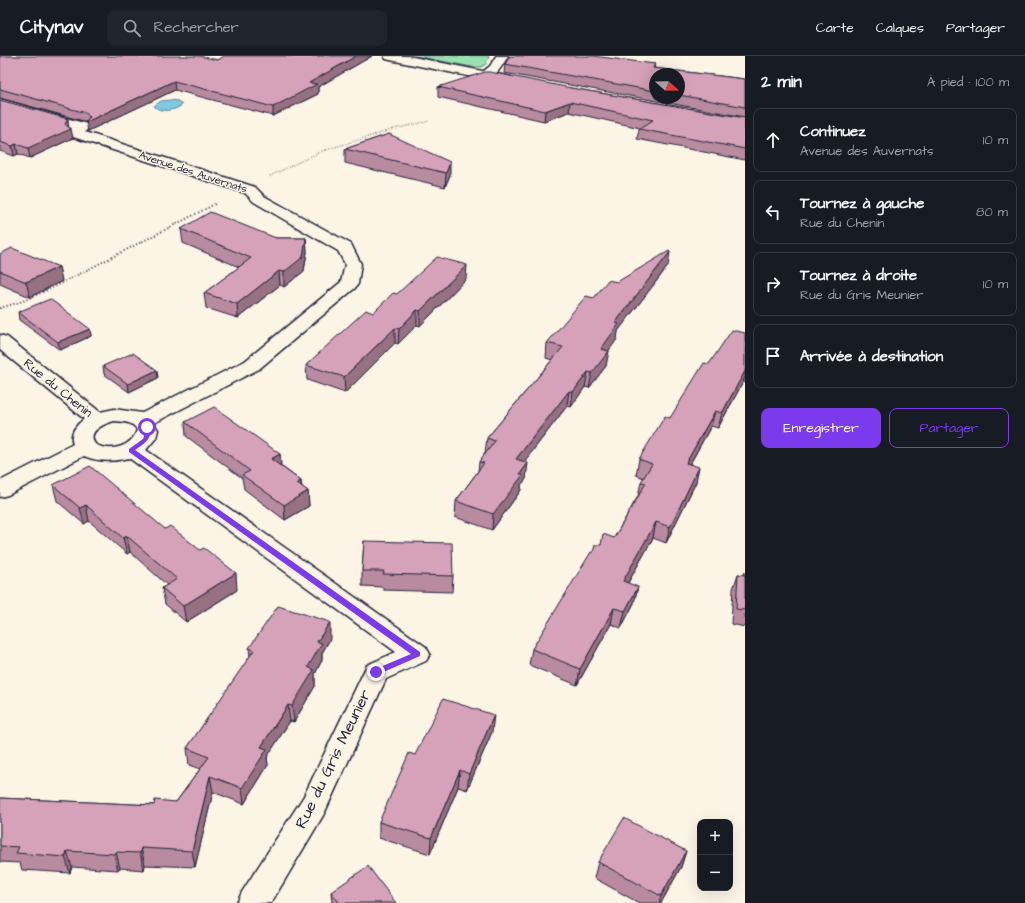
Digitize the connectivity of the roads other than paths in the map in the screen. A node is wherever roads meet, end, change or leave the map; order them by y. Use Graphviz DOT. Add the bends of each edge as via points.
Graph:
graph roads {
  1 [pos="390,56"];
  2 [pos="502,56"];
  3 [pos="485,75"];
  4 [pos="522,83"];
  5 [pos="0,103"];
  6 [pos="0,341"];
  7 [pos="97,420"];
  8 [pos="142,421"];
  9 [pos="85,447"];
  10 [pos="131,450"];
  11 [pos="0,490"];
  12 [pos="253,903"];
  1 -- 3 [label="street"];
  2 -- 3 [label="street" via="494,68"];
  3 -- 4 [label="street"];
  5 -- 8 [label="street, Avenue des Auvernats" via="82,127 75,133 250,190 259,199 345,248 353,264 349,284 252,365"];
  6 -- 7 [label="street, Rue du Chenin"];
  7 -- 8 [label="street" via="125,415"];
  7 -- 9 [label="street" via="86,428 82,435"];
  8 -- 10 [label="street" via="148,433 145,440"];
  9 -- 10 [label="street" via="91,452 105,455 121,454"];
  9 -- 11 [label="street"];
  10 -- 12 [label="street, Rue du Gris Meunier" via="417,654 376,672 314,805"];
}
